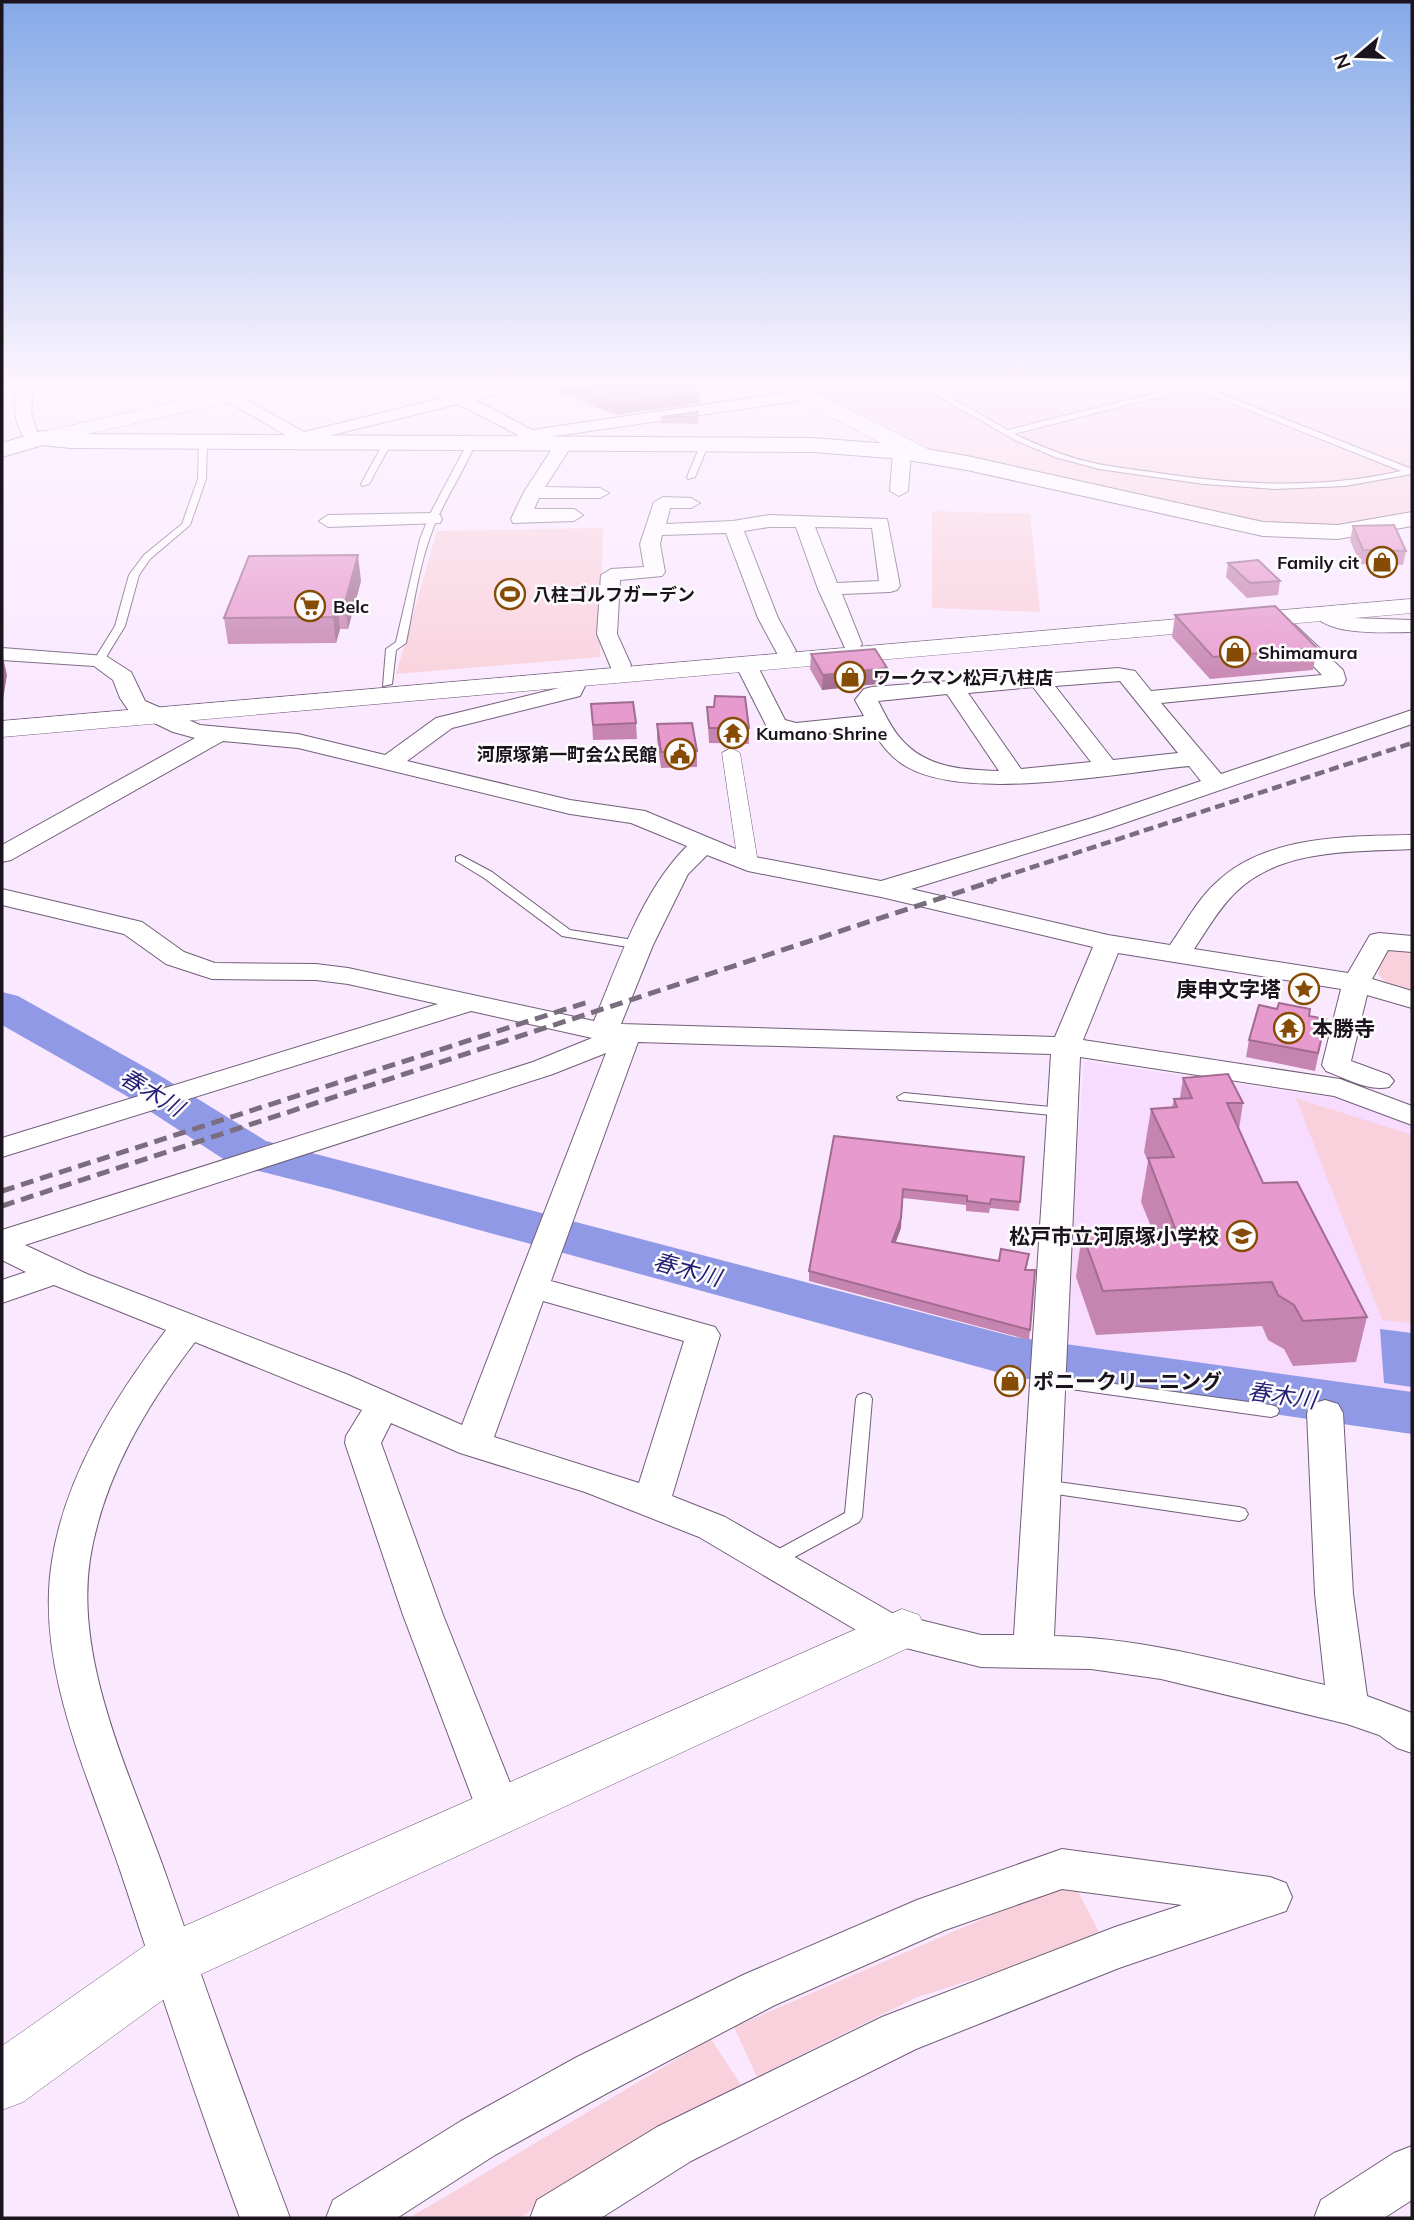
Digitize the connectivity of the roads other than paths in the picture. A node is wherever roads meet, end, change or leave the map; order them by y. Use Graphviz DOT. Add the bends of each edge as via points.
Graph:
graph roads {
  1 [pos="198,490"];
  2 [pos="447,490"];
  3 [pos="1081,490"];
  4 [pos="533,492"];
  5 [pos="600,493"];
  6 [pos="691,503"];
  7 [pos="574,515"];
  8 [pos="433,519"];
  9 [pos="1412,519"];
  10 [pos="328,521"];
  11 [pos="803,522"];
  12 [pos="733,527"];
  13 [pos="654,530"];
  14 [pos="828,589"];
  15 [pos="1412,600"];
  16 [pos="1412,606"];
  17 [pos="1322,613"];
  18 [pos="1274,616"];
  19 [pos="1412,626"];
  20 [pos="852,645"];
  21 [pos="785,651"];
  22 [pos="2,654"];
  23 [pos="99,660"];
  24 [pos="746,664"];
  25 [pos="620,665"];
  26 [pos="571,679"];
  27 [pos="1038,679"];
  28 [pos="387,684"];
  29 [pos="953,687"];
  30 [pos="1145,698"];
  31 [pos="147,711"];
  32 [pos="2,718"];
  33 [pos="1412,718"];
  34 [pos="879,721"];
  35 [pos="2,729"];
  36 [pos="215,736"];
  37 [pos="731,753"];
  38 [pos="1196,758"];
  39 [pos="389,763"];
  40 [pos="1107,767"];
  41 [pos="1015,777"];
  42 [pos="1216,784"];
  43 [pos="1412,842"];
  44 [pos="703,845"];
  45 [pos="2,855"];
  46 [pos="460,859"];
  47 [pos="748,863"];
  48 [pos="881,889"];
  49 [pos="2,897"];
  50 [pos="1108,943"];
  51 [pos="1412,944"];
  52 [pos="639,945"];
  53 [pos="1178,953"];
  54 [pos="1356,983"];
  55 [pos="1412,1000"];
  56 [pos="468,1003"];
  57 [pos="615,1033"];
  58 [pos="1066,1046"];
  59 [pos="1412,1094"];
  60 [pos="904,1097"];
  61 [pos="1062,1112"];
  62 [pos="1412,1116"];
  63 [pos="2,1147"];
  64 [pos="2,1241"];
  65 [pos="2,1247"];
  66 [pos="55,1273"];
  67 [pos="532,1287"];
  68 [pos="2,1292"];
  69 [pos="189,1325"];
  70 [pos="1048,1366"];
  71 [pos="864,1399"];
  72 [pos="384,1405"];
  73 [pos="1271,1411"];
  74 [pos="1325,1413"];
  75 [pos="473,1444"];
  76 [pos="1042,1485"];
  77 [pos="651,1503"];
  78 [pos="1239,1514"];
  79 [pos="770,1562"];
  80 [pos="902,1629"];
  81 [pos="1033,1652"];
  82 [pos="1349,1707"];
  83 [pos="1412,1736"];
  84 [pos="500,1813"];
  85 [pos="173,1959"];
  86 [pos="2,2081"];
  87 [pos="1412,2171"];
  88 [pos="265,2218"];
  89 [pos="351,2218"];
  90 [pos="555,2218"];
  91 [pos="1339,2218"];
  1 -- 23 [label="lane" via="186,526 147,556 134,575 120,626"];
  2 -- 8 [label="lane"];
  3 -- 9 [label="main road" via="1264,529 1338,532"];
  4 -- 5 [label="street"];
  4 -- 7 [label="street" via="521,517"];
  6 -- 13 [label="street" via="663,502"];
  8 -- 10 [label="street"];
  8 -- 28 [label="lane" via="401,643 391,649"];
  11 -- 12 [label="street"];
  11 -- 14 [label="street"];
  11 -- 14 [label="street" via="880,523 890,586"];
  12 -- 13 [label="street"];
  12 -- 21 [label="street"];
  13 -- 25 [label="street" via="650,544 655,572 611,575 607,634"];
  14 -- 20 [label="street"];
  15 -- 20 [label="street"];
  16 -- 17 [label="street"];
  17 -- 18 [label="street"];
  17 -- 19 [label="street" via="1340,622"];
  18 -- 24 [label="street"];
  18 -- 30 [label="street" via="1335,675 1335,681"];
  20 -- 21 [label="street"];
  21 -- 25 [label="street"];
  22 -- 23 [label="street"];
  23 -- 31 [label="street" via="124,677 131,698"];
  24 -- 26 [label="street"];
  24 -- 34 [label="street" via="776,724 783,728"];
  25 -- 28 [label="street"];
  26 -- 31 [label="street"];
  26 -- 39 [label="street" via="572,691 444,723"];
  27 -- 29 [label="street"];
  27 -- 30 [label="street" via="1118,674 1127,677"];
  27 -- 40 [label="street"];
  28 -- 31 [label="street"];
  29 -- 34 [label="street" via="872,694 866,700"];
  29 -- 41 [label="street"];
  30 -- 38 [label="street"];
  31 -- 32 [label="street"];
  31 -- 35 [label="street"];
  31 -- 36 [label="street"];
  33 -- 42 [label="street"];
  34 -- 41 [label="street" via="902,753 931,769 973,777"];
  36 -- 39 [label="street" via="277,737"];
  36 -- 45 [label="street"];
  37 -- 47 [label="street"];
  38 -- 40 [label="street"];
  38 -- 42 [label="street"];
  39 -- 44 [label="street" via="570,807 636,816"];
  40 -- 41 [label="street"];
  42 -- 48 [label="street"];
  43 -- 53 [label="street" via="1325,846 1263,863 1228,884"];
  44 -- 47 [label="street"];
  44 -- 52 [label="street" via="677,871"];
  46 -- 52 [label="lane" via="566,933"];
  47 -- 48 [label="street"];
  48 -- 50 [label="street"];
  49 -- 56 [label="street" via="132,928 175,958 212,971 316,972"];
  50 -- 53 [label="street"];
  50 -- 58 [label="street"];
  51 -- 54 [label="street" via="1379,941"];
  52 -- 57 [label="street"];
  53 -- 54 [label="street"];
  54 -- 55 [label="street"];
  54 -- 59 [label="street" via="1336,1065"];
  56 -- 57 [label="street"];
  56 -- 63 [label="street"];
  57 -- 58 [label="street"];
  57 -- 64 [label="street" via="544,1068"];
  57 -- 67 [label="street" via="562,1208"];
  58 -- 61 [label="street"];
  58 -- 62 [label="street" via="1339,1088"];
  60 -- 61 [label="lane"];
  61 -- 70 [label="street"];
  65 -- 66 [label="street"];
  66 -- 68 [label="street"];
  66 -- 69 [label="street"];
  67 -- 75 [label="street"];
  67 -- 77 [label="street" via="703,1335"];
  69 -- 72 [label="street"];
  69 -- 85 [label="street" via="162,1359 106,1451 85,1499 70,1562 69,1630 81,1696"];
  70 -- 73 [label="lane"];
  70 -- 76 [label="street"];
  71 -- 79 [label="lane" via="853,1517"];
  72 -- 75 [label="street"];
  72 -- 84 [label="street" via="363,1443 422,1615"];
  74 -- 82 [label="street" via="1334,1594"];
  75 -- 77 [label="street"];
  76 -- 78 [label="lane"];
  76 -- 81 [label="street"];
  77 -- 79 [label="street" via="712,1527"];
  79 -- 80 [label="street" via="882,1626"];
  80 -- 81 [label="street" via="981,1651"];
  80 -- 84 [label="street"];
  81 -- 82 [label="street" via="1091,1653 1161,1663"];
  82 -- 83 [label="street" via="1394,1723"];
  84 -- 85 [label="street"];
  85 -- 86 [label="street"];
  85 -- 88 [label="street"];
  87 -- 91 [label="street"];
  89 -- 90 [label="street" via="478,2138 594,2074 759,1990 933,1914 1062,1869 1270,1897 1115,1948 899,2033 674,2144"];
}
